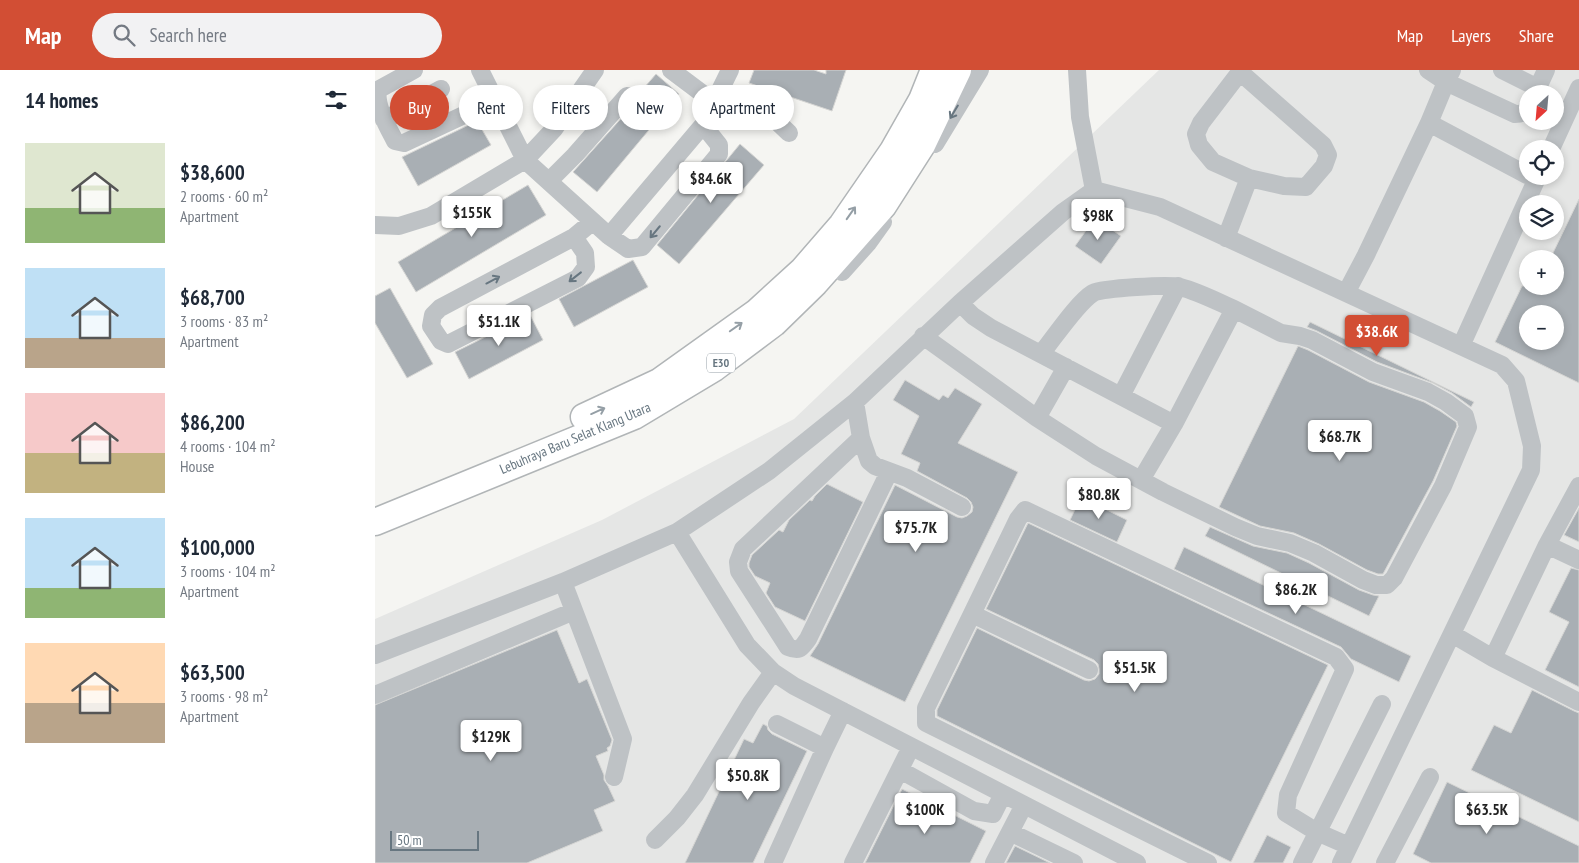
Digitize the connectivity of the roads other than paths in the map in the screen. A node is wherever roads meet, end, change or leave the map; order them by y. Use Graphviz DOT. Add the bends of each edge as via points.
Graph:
graph roads {
  1 [pos="414,70"];
  2 [pos="480,70"];
  3 [pos="595,70"];
  4 [pos="671,70"];
  5 [pos="730,70"];
  6 [pos="934,70"];
  7 [pos="958,70"];
  8 [pos="980,70"];
  9 [pos="1077,70"];
  10 [pos="1428,70"];
  11 [pos="1502,70"];
  12 [pos="1547,70"];
  13 [pos="1240,71"];
  14 [pos="1449,76"];
  15 [pos="488,85"];
  16 [pos="723,85"];
  17 [pos="1526,85"];
  18 [pos="1539,85"];
  19 [pos="692,86"];
  20 [pos="1579,88"];
  21 [pos="618,106"];
  22 [pos="1519,114"];
  23 [pos="390,117"];
  24 [pos="459,117"];
  25 [pos="384,120"];
  26 [pos="1429,123"];
  27 [pos="510,130"];
  28 [pos="699,130"];
  29 [pos="707,130"];
  30 [pos="786,130"];
  31 [pos="789,133"];
  32 [pos="1555,140"];
  33 [pos="525,160"];
  34 [pos="1519,170"];
  35 [pos="1249,178"];
  36 [pos="549,181"];
  37 [pos="1530,185"];
  38 [pos="1094,190"];
  39 [pos="592,222"];
  40 [pos="375,225"];
  41 [pos="609,236"];
  42 [pos="574,237"];
  43 [pos="1226,238"];
  44 [pos="1178,286"];
  45 [pos="1346,293"];
  46 [pos="960,303"];
  47 [pos="1233,309"];
  48 [pos="923,336"];
  49 [pos="1461,346"];
  50 [pos="1041,354"];
  51 [pos="1066,367"];
  52 [pos="1121,396"];
  53 [pos="855,402"];
  54 [pos="634,416"];
  55 [pos="1037,418"];
  56 [pos="1174,424"];
  57 [pos="861,438"];
  58 [pos="889,472"];
  59 [pos="1141,480"];
  60 [pos="1579,486"];
  61 [pos="375,504"];
  62 [pos="962,506"];
  63 [pos="375,522"];
  64 [pos="677,532"];
  65 [pos="1547,545"];
  66 [pos="1579,560"];
  67 [pos="563,582"];
  68 [pos="574,611"];
  69 [pos="972,614"];
  70 [pos="1452,634"];
  71 [pos="375,655"];
  72 [pos="1493,658"];
  73 [pos="1089,670"];
  74 [pos="773,672"];
  75 [pos="375,695"];
  76 [pos="1579,702"];
  77 [pos="1382,704"];
  78 [pos="843,712"];
  79 [pos="777,724"];
  80 [pos="911,747"];
  81 [pos="825,748"];
  82 [pos="901,770"];
  83 [pos="614,777"];
  84 [pos="1430,777"];
  85 [pos="1003,794"];
  86 [pos="1024,805"];
  87 [pos="1009,832"];
  88 [pos="1317,832"];
  89 [pos="655,840"];
  90 [pos="1349,846"];
  91 [pos="773,863"];
  92 [pos="853,863"];
  93 [pos="993,863"];
  94 [pos="1074,863"];
  95 [pos="1137,863"];
  96 [pos="1208,863"];
  97 [pos="1303,863"];
  98 [pos="1341,863"];
  99 [pos="1385,863"];
  1 -- 25 [label="street" via="378,90 376,97"];
  2 -- 15 [label="street"];
  3 -- 33 [label="street" via="554,129"];
  4 -- 19 [label="street"];
  5 -- 16 [label="street"];
  61 -- 6 [label="highway, Lebuhraya Baru Selat Klang Utara / E30, one-way" via="466,469 659,382 757,312 803,270 842,225 893,151 922,100"];
  7 -- 54 [label="highway, Lebuhraya Baru Selat Klang Utara / E30" via="922,145 883,206 815,283 774,322 714,368"];
  8 -- 54 [label="street, one-way" via="908,189 868,243 822,294 754,353 704,384"];
  9 -- 38 [label="street" via="1079,117"];
  10 -- 14 [label="street"];
  11 -- 17 [label="street"];
  12 -- 18 [label="street"];
  13 -- 35 [label="street" via="1196,134 1199,145 1213,162"];
  13 -- 35 [label="street" via="1323,145 1328,155 1324,166 1306,187"];
  14 -- 22 [label="street"];
  14 -- 26 [label="street"];
  20 -- 32 [label="street"];
  21 -- 36 [label="street"];
  23 -- 25 [label="street"];
  24 -- 25 [label="street" via="404,143 395,141"];
  26 -- 34 [label="street"];
  26 -- 45 [label="street"];
  27 -- 33 [label="street"];
  28 -- 41 [label="street"];
  29 -- 41 [label="street, one-way" via="719,146 719,154 642,247 628,249"];
  30 -- 31 [label="street"];
  33 -- 36 [label="street"];
  33 -- 40 [label="street" via="431,216 399,226"];
  35 -- 43 [label="street"];
  36 -- 39 [label="street"];
  37 -- 49 [label="street"];
  38 -- 43 [label="street" via="1160,207"];
  38 -- 46 [label="street" via="1063,212"];
  39 -- 41 [label="street"];
  39 -- 42 [label="street"];
  42 -- 42 [label="street, one-way" via="585,253 586,267 578,278 448,344 441,341 431,326 433,315 440,308"];
  43 -- 45 [label="street"];
  44 -- 47 [label="street"];
  44 -- 50 [label="street" via="1110,288 1095,292"];
  44 -- 52 [label="street"];
  45 -- 49 [label="street"];
  46 -- 48 [label="street"];
  46 -- 50 [label="street" via="991,328"];
  47 -- 56 [label="street"];
  47 -- 59 [label="street" via="1281,333 1312,340 1373,372 1428,392 1465,416 1468,427 1465,436 1405,559 1391,582 1376,585 1296,545 1235,527"];
  48 -- 53 [label="street"];
  48 -- 55 [label="street"];
  49 -- 70 [label="street" via="1502,365 1516,381 1532,446 1531,470"];
  50 -- 51 [label="street"];
  51 -- 52 [label="street"];
  51 -- 55 [label="street"];
  52 -- 56 [label="street"];
  53 -- 57 [label="street"];
  53 -- 64 [label="street" via="769,471"];
  54 -- 63 [label="highway, Lebuhraya Baru Selat Klang Utara / E30"];
  55 -- 59 [label="street"];
  56 -- 59 [label="street"];
  57 -- 58 [label="street" via="869,461"];
  57 -- 58 [label="street" via="743,549 738,562 739,571 788,647 801,649 808,639"];
  58 -- 62 [label="street"];
  60 -- 65 [label="street"];
  64 -- 67 [label="street"];
  64 -- 74 [label="street" via="747,645"];
  65 -- 66 [label="street"];
  65 -- 72 [label="street"];
  67 -- 68 [label="street"];
  67 -- 71 [label="street"];
  68 -- 75 [label="street"];
  68 -- 83 [label="street" via="623,739"];
  69 -- 73 [label="street"];
  69 -- 88 [label="street" via="1018,518 1025,510 1336,657 1345,669 1288,794 1286,813"];
  69 -- 96 [label="street" via="926,708 926,724"];
  70 -- 72 [label="street"];
  70 -- 90 [label="street"];
  72 -- 76 [label="street"];
  74 -- 78 [label="street"];
  74 -- 89 [label="street" via="695,795"];
  77 -- 88 [label="street"];
  78 -- 80 [label="street"];
  78 -- 81 [label="street"];
  79 -- 81 [label="street"];
  80 -- 82 [label="street"];
  80 -- 85 [label="street"];
  81 -- 91 [label="street"];
  82 -- 85 [label="street" via="974,810 993,814"];
  82 -- 92 [label="street"];
  84 -- 99 [label="street"];
  85 -- 86 [label="street"];
  86 -- 87 [label="street"];
  86 -- 95 [label="street"];
  87 -- 93 [label="street"];
  87 -- 94 [label="street"];
  88 -- 90 [label="street"];
  88 -- 97 [label="street"];
  90 -- 98 [label="street"];
}
